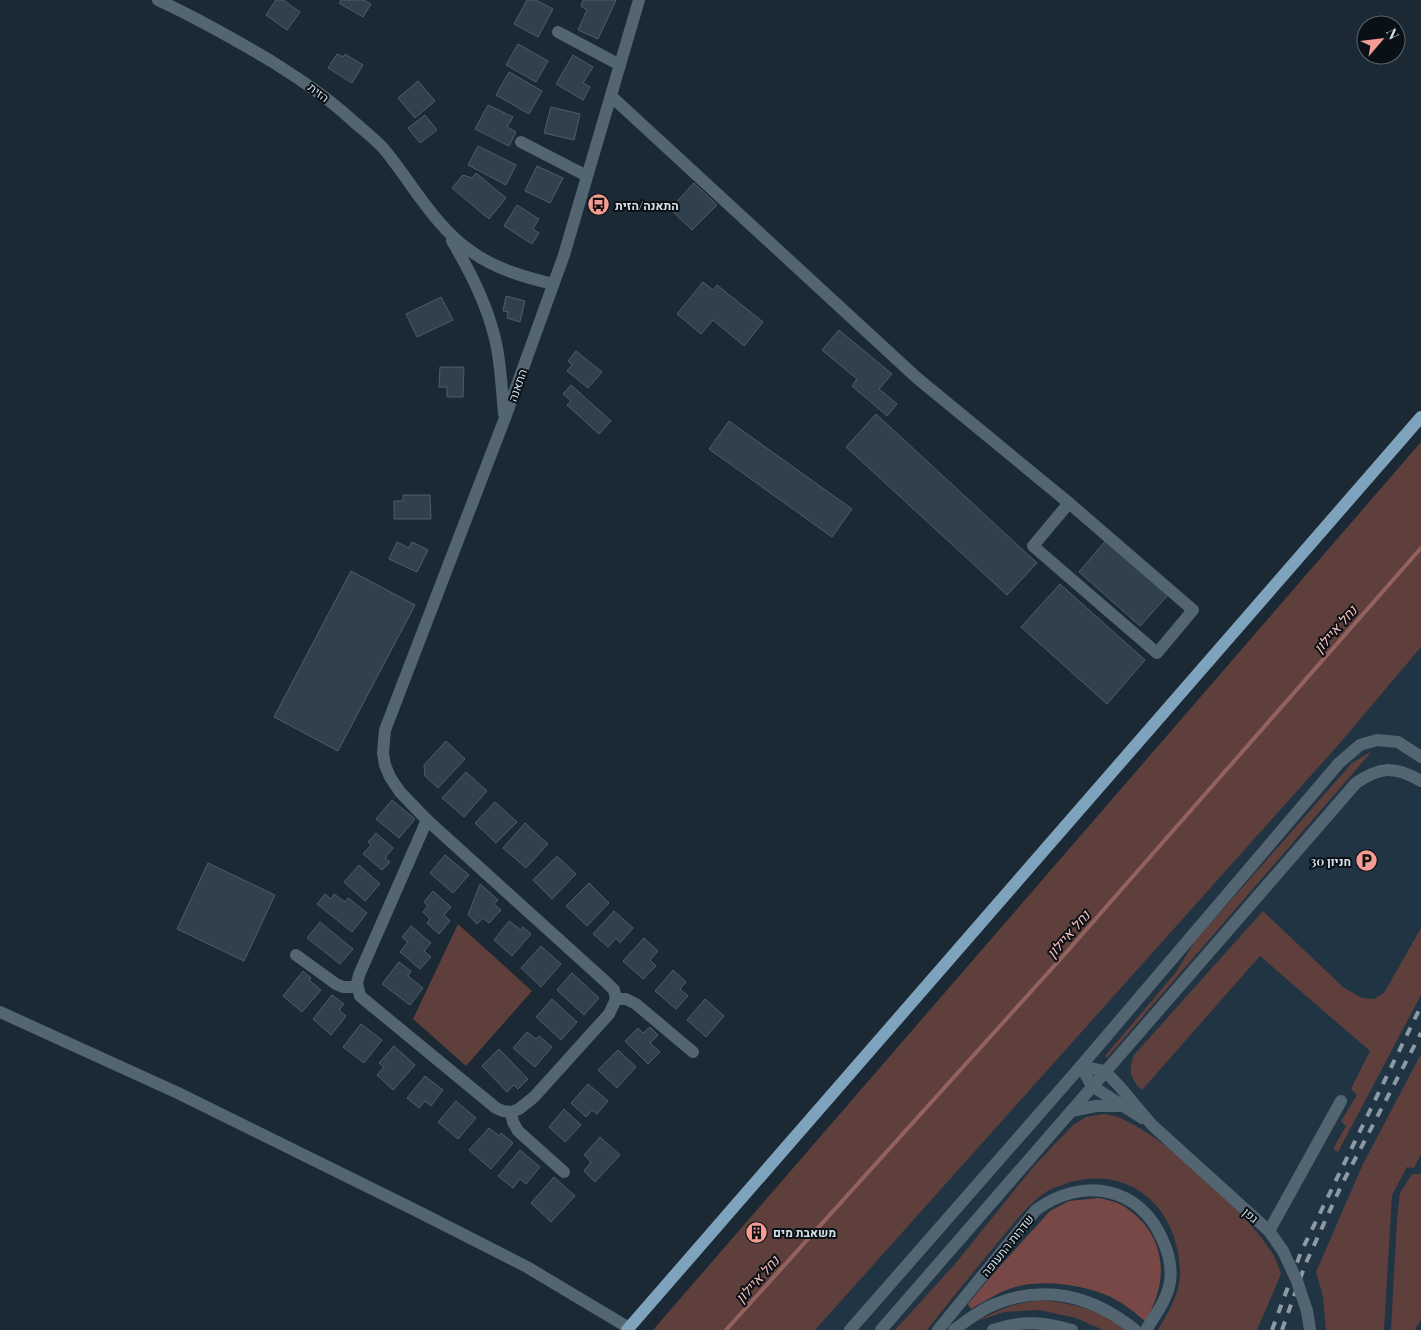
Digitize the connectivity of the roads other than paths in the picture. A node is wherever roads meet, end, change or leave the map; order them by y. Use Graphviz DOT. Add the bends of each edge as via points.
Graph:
graph roads {
  1 [pos="158,0"];
  2 [pos="639,0"];
  3 [pos="558,32"];
  4 [pos="620,65"];
  5 [pos="611,96"];
  6 [pos="521,142"];
  7 [pos="587,176"];
  8 [pos="445,228"];
  9 [pos="552,284"];
  10 [pos="1421,417"];
  11 [pos="505,418"];
  12 [pos="1069,504"];
  13 [pos="1421,757"];
  14 [pos="1421,781"];
  15 [pos="427,820"];
  16 [pos="296,955"];
  17 [pos="357,987"];
  18 [pos="616,999"];
  19 [pos="0,1012"];
  20 [pos="693,1052"];
  21 [pos="1081,1066"];
  22 [pos="1105,1071"];
  23 [pos="1092,1086"];
  24 [pos="1341,1101"];
  25 [pos="1122,1106"];
  26 [pos="1071,1111"];
  27 [pos="511,1112"];
  28 [pos="1152,1125"];
  29 [pos="564,1172"];
  30 [pos="1269,1231"];
  31 [pos="628,1329"];
  32 [pos="850,1330"];
  33 [pos="881,1330"];
  34 [pos="938,1330"];
  35 [pos="954,1330"];
  36 [pos="993,1330"];
  37 [pos="1072,1330"];
  38 [pos="1134,1330"];
  39 [pos="1146,1330"];
  40 [pos="1310,1330"];
  1 -- 8 [label="street, הזית" via="244,44 329,99 382,148"];
  2 -- 4 [label="street, התאנה"];
  3 -- 4 [label="street"];
  4 -- 5 [label="street, התאנה"];
  5 -- 7 [label="street, התאנה"];
  5 -- 12 [label="street" via="917,378"];
  6 -- 7 [label="street"];
  7 -- 9 [label="street, התאנה"];
  8 -- 9 [label="street, הזית" via="460,243 490,263 511,273"];
  8 -- 11 [label="street, הזית" via="466,263 491,325 497,348"];
  9 -- 11 [label="street, התאנה"];
  10 -- 31 [label="main road"];
  11 -- 15 [label="street, התאנה" via="385,730 383,753 390,777"];
  12 -- 12 [label="street" via="1032,546 1157,653 1193,610"];
  13 -- 21 [label="street" via="1398,742 1377,740 1360,745 1338,763"];
  14 -- 22 [label="street" via="1407,772 1382,770 1356,783"];
  15 -- 17 [label="street" via="358,975"];
  15 -- 18 [label="street" via="606,982 614,990"];
  16 -- 17 [label="street" via="336,984"];
  17 -- 27 [label="street" via="360,996 488,1102"];
  18 -- 20 [label="street" via="636,1004"];
  18 -- 27 [label="street" via="609,1014 534,1097"];
  19 -- 31 [label="street" via="178,1093 425,1215 528,1267"];
  21 -- 22 [label="street"];
  21 -- 23 [label="street"];
  21 -- 32 [label="street"];
  22 -- 23 [label="street"];
  22 -- 28 [label="street"];
  23 -- 25 [label="street"];
  23 -- 26 [label="street"];
  24 -- 30 [label="street"];
  25 -- 26 [label="street" via="1096,1106"];
  25 -- 28 [label="street"];
  26 -- 33 [label="street"];
  27 -- 29 [label="street" via="518,1130"];
  28 -- 30 [label="street, גפן"];
  30 -- 40 [label="street, גפן, bridge" via="1297,1281"];
  34 -- 39 [label="street, שדרות התעופה" via="1036,1210 1047,1201 1092,1189 1118,1194 1136,1203 1151,1218 1168,1251 1170,1282 1165,1299"];
  35 -- 38 [label="street" via="993,1305 1037,1295 1072,1297 1096,1304"];
  36 -- 37 [label="street" via="1036,1322"];
}
